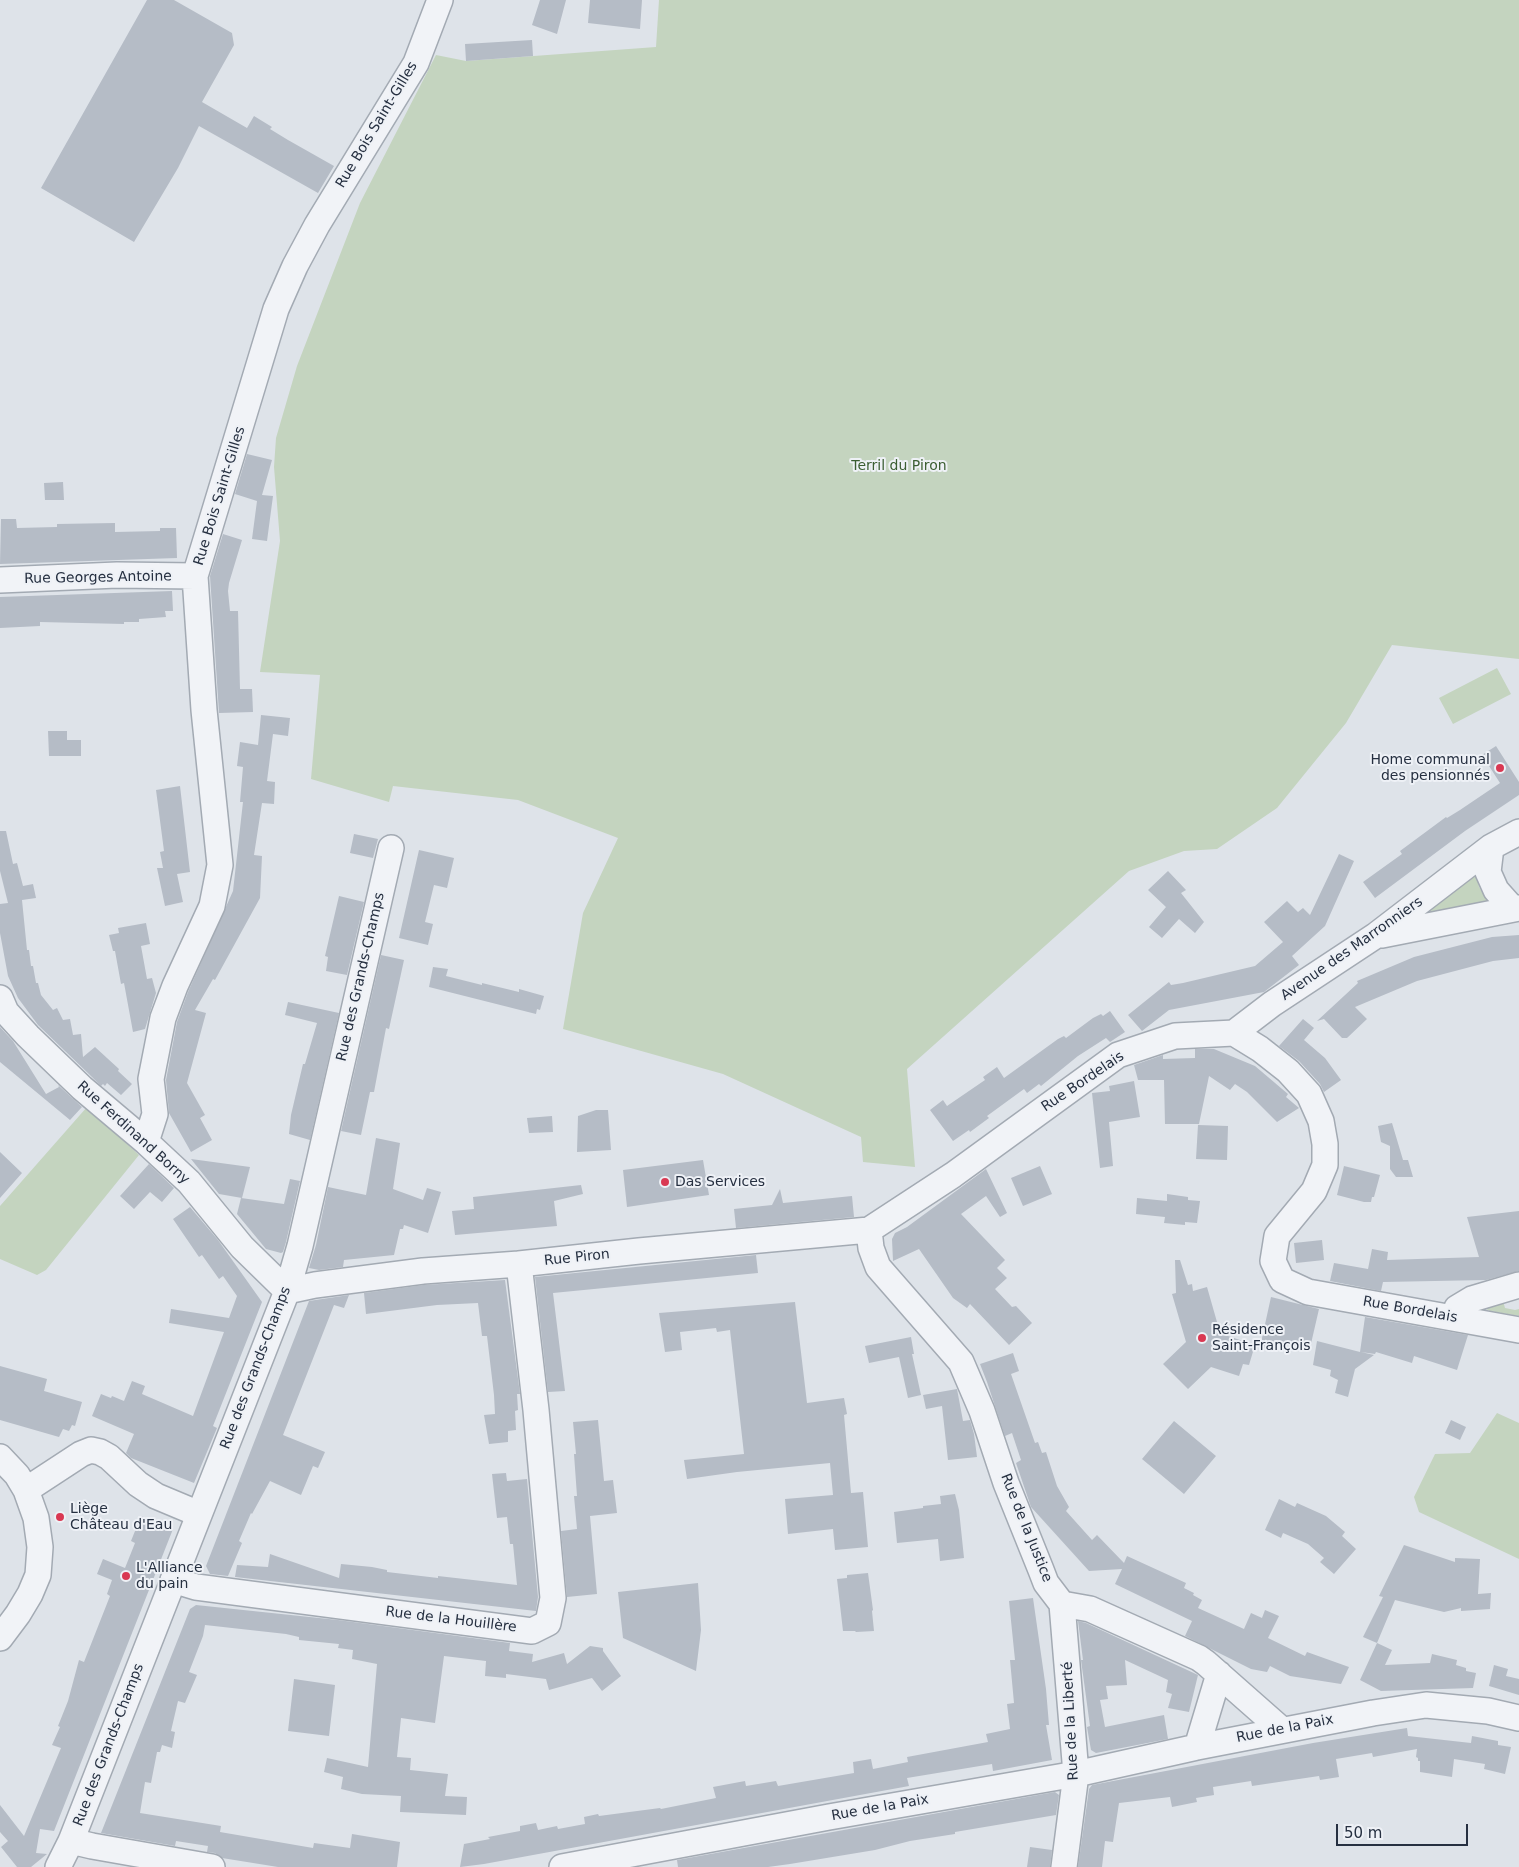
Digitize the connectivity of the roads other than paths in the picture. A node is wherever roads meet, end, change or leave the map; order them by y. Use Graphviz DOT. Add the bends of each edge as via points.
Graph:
graph roads {
  1 [pos="440,0"];
  2 [pos="195,576"];
  3 [pos="0,580"];
  4 [pos="1519,832"];
  5 [pos="1491,847"];
  6 [pos="390,848"];
  7 [pos="1515,908"];
  8 [pos="1375,936"];
  9 [pos="0,998"];
  10 [pos="1234,1033"];
  11 [pos="146,1142"];
  12 [pos="869,1230"];
  13 [pos="519,1264"];
  14 [pos="1519,1285"];
  15 [pos="287,1291"];
  16 [pos="1455,1318"];
  17 [pos="1519,1330"];
  18 [pos="0,1457"];
  19 [pos="26,1490"];
  20 [pos="199,1514"];
  21 [pos="173,1580"];
  22 [pos="1062,1604"];
  23 [pos="0,1638"];
  24 [pos="1219,1674"];
  25 [pos="1519,1718"];
  26 [pos="1282,1730"];
  27 [pos="1197,1746"];
  28 [pos="1076,1774"];
  29 [pos="71,1841"];
  30 [pos="58,1867"];
  31 [pos="212,1867"];
  32 [pos="562,1867"];
  33 [pos="1064,1867"];
  1 -- 2 [label="street, Rue Bois Saint-Gilles" via="416,63 317,225 276,309"];
  2 -- 3 [label="street, Rue Georges Antoine" via="117,575"];
  2 -- 11 [label="street, Rue Bois Saint-Gilles" via="204,710 220,864 212,906 163,1018 151,1079 155,1114"];
  4 -- 5 [label="street, Avenue des Marronniers"];
  5 -- 7 [label="street" via="1488,872 1496,890"];
  5 -- 8 [label="street, Avenue des Marronniers"];
  6 -- 15 [label="street, Rue des Grands-Champs"];
  7 -- 8 [label="street"];
  8 -- 10 [label="street, Avenue des Marronniers"];
  9 -- 11 [label="street, Rue Ferdinand Borny" via="6,1012 28,1036 82,1088"];
  10 -- 12 [label="street, Rue Bordelais" via="1175,1036 1118,1054 953,1176"];
  10 -- 16 [label="street, Rue Bordelais" via="1288,1071 1309,1094 1321,1121 1325,1165 1314,1191 1277,1236 1273,1262 1282,1280 1308,1292"];
  11 -- 15 [label="street, Rue Ferdinand Borny" via="189,1182 242,1247"];
  12 -- 13 [label="street, Rue Piron"];
  12 -- 22 [label="street, Rue de la Justice" via="878,1267 960,1362 982,1411 1046,1583"];
  13 -- 15 [label="street, Rue Piron" via="423,1271"];
  13 -- 21 [label="street, Rue de la Houillère" via="553,1598 548,1624 532,1631 196,1587"];
  14 -- 16 [label="street" via="1472,1299 1457,1308"];
  15 -- 20 [label="street, Rue des Grands-Champs"];
  16 -- 17 [label="street, Rue Bordelais"];
  18 -- 19 [label="street"];
  19 -- 20 [label="street" via="91,1450 109,1457 156,1496"];
  19 -- 23 [label="street" via="39,1531 38,1575 18,1614"];
  20 -- 21 [label="street, Rue des Grands-Champs"];
  21 -- 29 [label="street, Rue des Grands-Champs"];
  22 -- 24 [label="street" via="1104,1615 1199,1658"];
  22 -- 28 [label="street, Rue de la Liberté"];
  24 -- 26 [label="street"];
  24 -- 27 [label="street"];
  25 -- 26 [label="street, Rue de la Paix" via="1488,1711 1426,1705"];
  26 -- 27 [label="street, Rue de la Paix"];
  27 -- 28 [label="street, Rue de la Paix"];
  28 -- 32 [label="street, Rue de la Paix"];
  28 -- 33 [label="street, Rue de la Liberté"];
  29 -- 30 [label="street, Rue des Grands-Champs"];
  29 -- 31 [label="street"];
}
